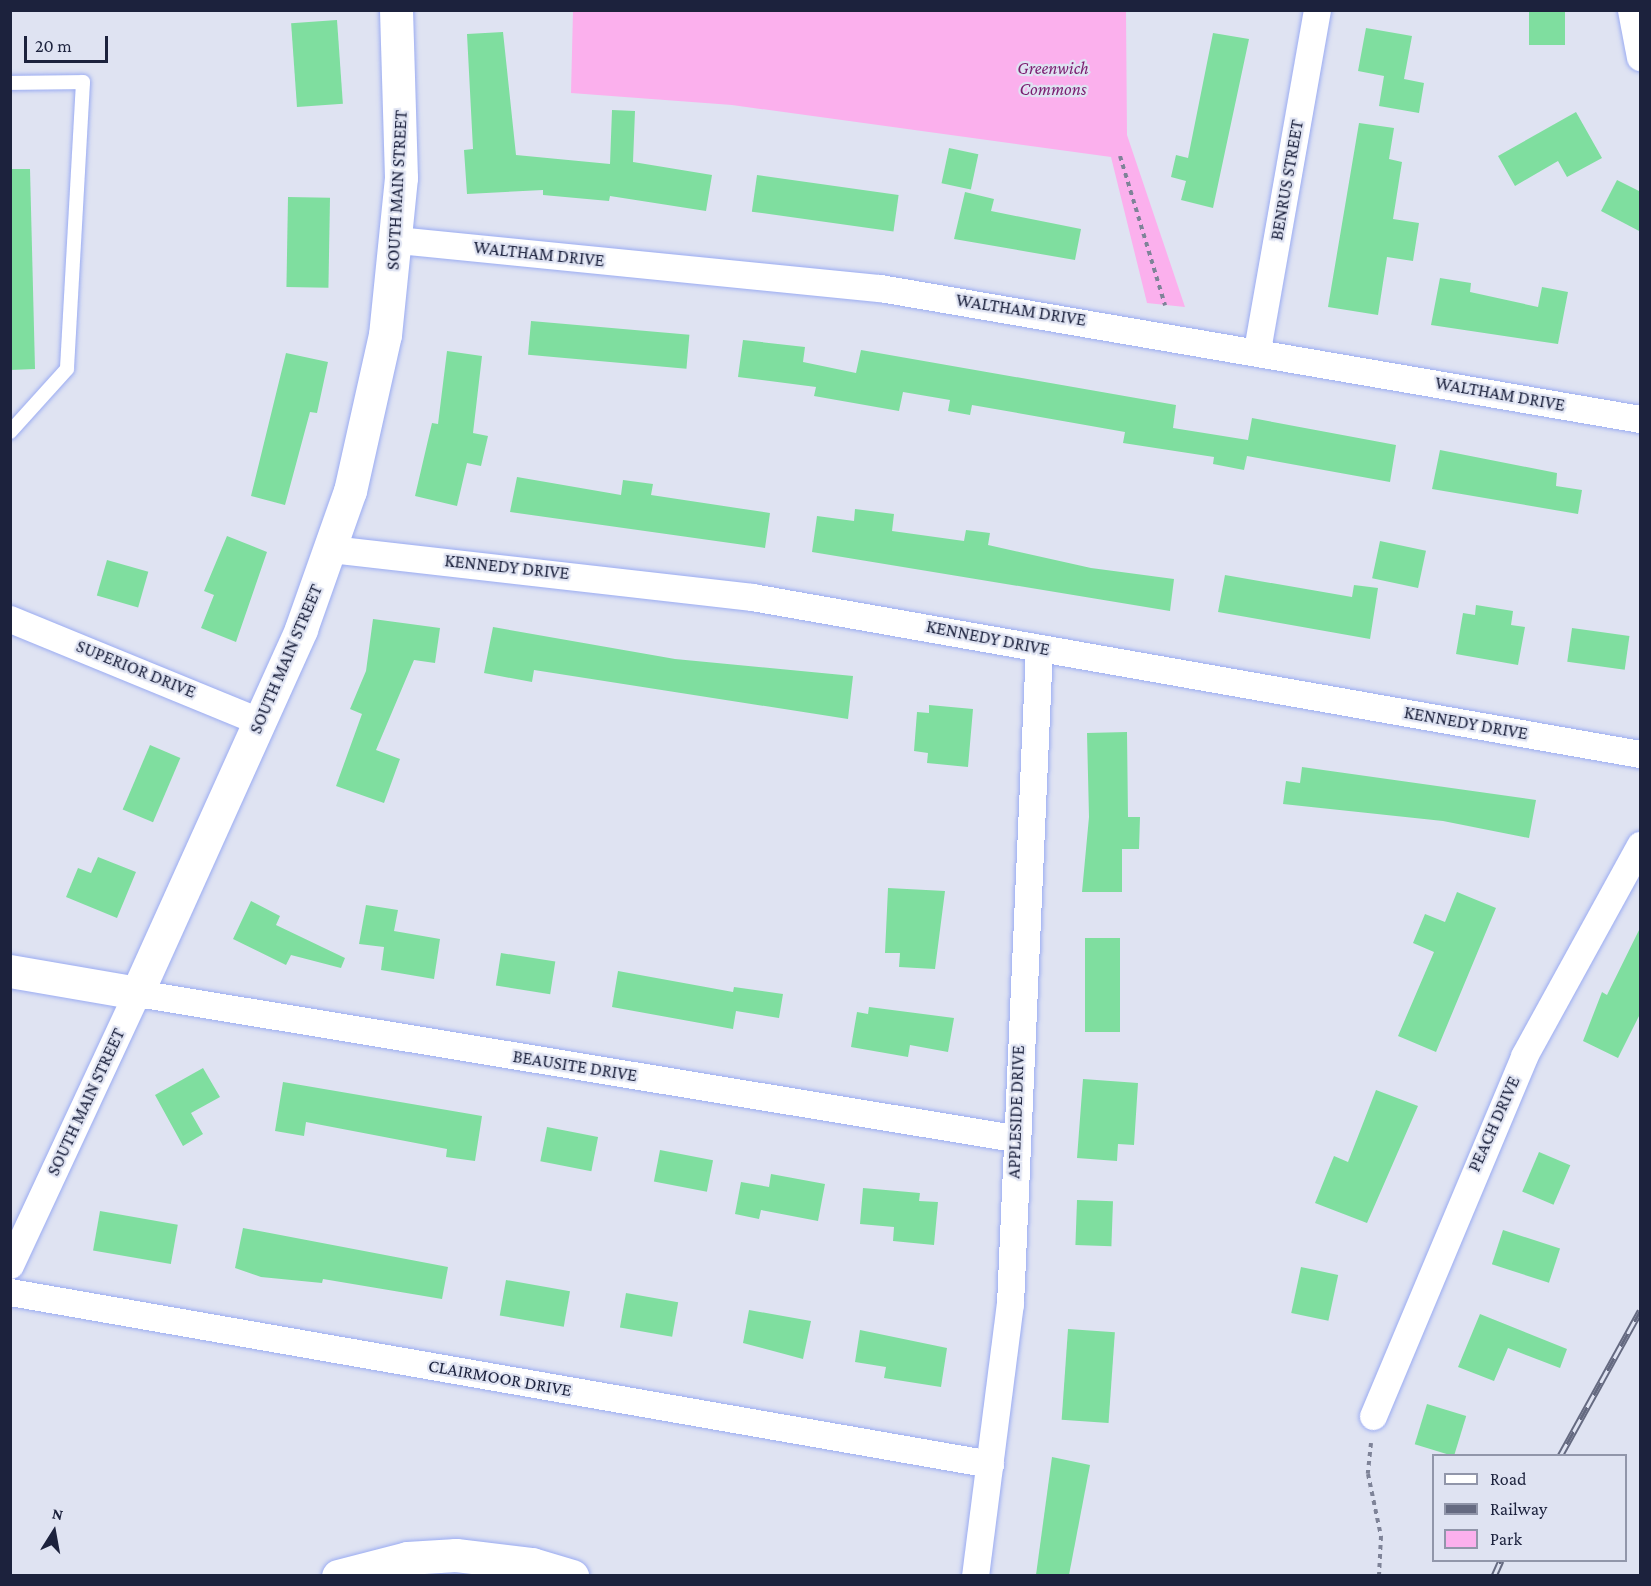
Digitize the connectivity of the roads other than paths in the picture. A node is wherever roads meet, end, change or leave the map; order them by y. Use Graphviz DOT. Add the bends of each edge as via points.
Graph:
graph roads {
  1 [pos="396,10"];
  2 [pos="1317,10"];
  3 [pos="1632,10"];
  4 [pos="1641,57"];
  5 [pos="10,83"];
  6 [pos="397,240"];
  7 [pos="1257,350"];
  8 [pos="1641,419"];
  9 [pos="10,432"];
  10 [pos="331,549"];
  11 [pos="10,619"];
  12 [pos="1039,648"];
  13 [pos="261,722"];
  14 [pos="1641,754"];
  15 [pos="1641,845"];
  16 [pos="10,972"];
  17 [pos="137,993"];
  18 [pos="1014,1138"];
  19 [pos="10,1265"];
  20 [pos="10,1292"];
  21 [pos="1373,1416"];
  22 [pos="990,1464"];
  23 [pos="338,1575"];
  24 [pos="572,1575"];
  25 [pos="975,1575"];
  1 -- 6 [label="main road, SOUTH MAIN STREET" via="403,117"];
  2 -- 7 [label="street, BENRUS STREET"];
  3 -- 4 [label="street"];
  5 -- 9 [label="lane" via="83,82 67,369"];
  6 -- 7 [label="street, WALTHAM DRIVE" via="880,288"];
  6 -- 10 [label="main road, SOUTH MAIN STREET" via="363,438"];
  7 -- 8 [label="street, WALTHAM DRIVE"];
  10 -- 12 [label="street, KENNEDY DRIVE" via="752,597"];
  10 -- 13 [label="main road, SOUTH MAIN STREET"];
  11 -- 13 [label="street, SUPERIOR DRIVE"];
  12 -- 14 [label="street, KENNEDY DRIVE"];
  12 -- 18 [label="street, APPLESIDE DRIVE"];
  13 -- 17 [label="main road, SOUTH MAIN STREET"];
  15 -- 21 [label="street, PEACH DRIVE" via="1524,1056"];
  16 -- 17 [label="main road"];
  17 -- 18 [label="street, BEAUSITE DRIVE"];
  17 -- 19 [label="street, SOUTH MAIN STREET"];
  18 -- 22 [label="street, APPLESIDE DRIVE" via="1010,1304"];
  20 -- 22 [label="street, CLAIRMOOR DRIVE"];
  22 -- 25 [label="street, APPLESIDE DRIVE"];
  23 -- 24 [label="main road" via="407,1558 456,1555 532,1564"];
}
